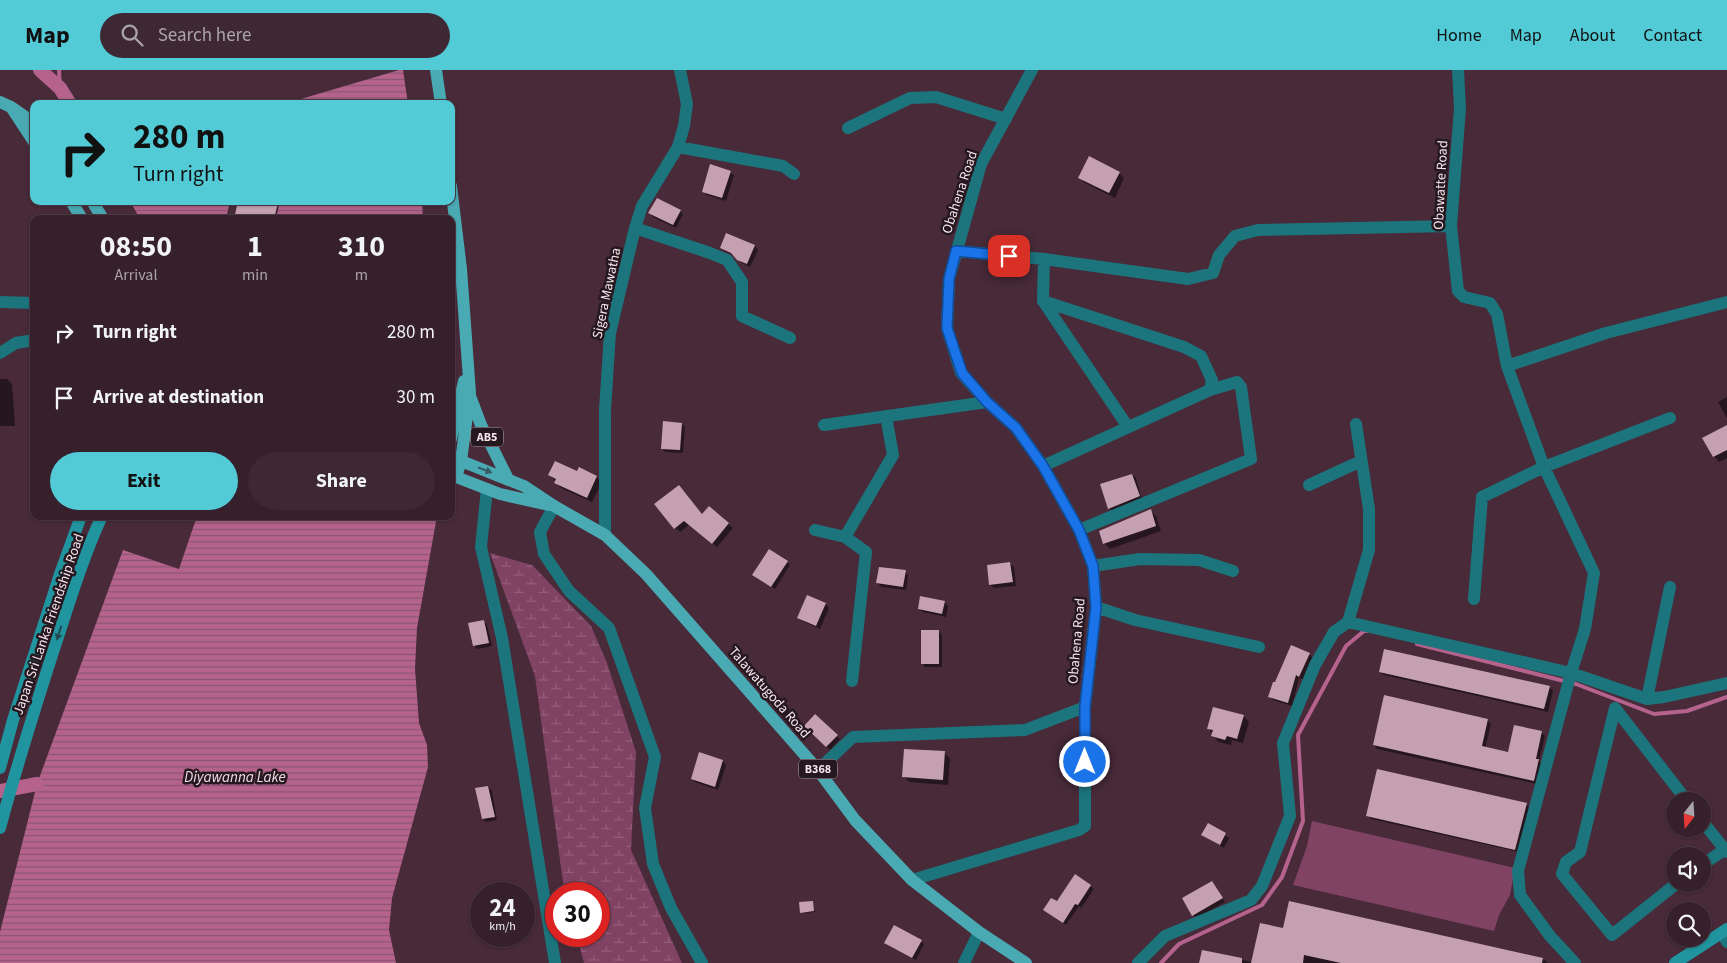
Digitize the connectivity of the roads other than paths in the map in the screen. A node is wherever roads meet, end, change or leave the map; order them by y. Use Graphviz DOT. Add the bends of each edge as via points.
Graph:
graph roads {
  1 [pos="436,70"];
  2 [pos="680,70"];
  3 [pos="1032,70"];
  4 [pos="1458,70"];
  5 [pos="440,100"];
  6 [pos="5,104"];
  7 [pos="1006,119"];
  8 [pos="30,120"];
  9 [pos="848,128"];
  10 [pos="30,137"];
  11 [pos="678,147"];
  12 [pos="794,174"];
  13 [pos="455,219"];
  14 [pos="1451,226"];
  15 [pos="635,228"];
  16 [pos="956,251"];
  17 [pos="1044,260"];
  18 [pos="1043,301"];
  19 [pos="0,302"];
  20 [pos="1727,302"];
  21 [pos="30,303"];
  22 [pos="790,338"];
  23 [pos="30,341"];
  24 [pos="0,353"];
  25 [pos="1506,366"];
  26 [pos="1210,390"];
  27 [pos="466,392"];
  28 [pos="987,402"];
  29 [pos="455,404"];
  30 [pos="886,416"];
  31 [pos="1670,418"];
  32 [pos="1356,424"];
  33 [pos="824,425"];
  34 [pos="455,426"];
  35 [pos="1128,427"];
  36 [pos="456,459"];
  37 [pos="1361,461"];
  38 [pos="1043,466"];
  39 [pos="1544,467"];
  40 [pos="455,476"];
  41 [pos="508,479"];
  42 [pos="1309,485"];
  43 [pos="487,489"];
  44 [pos="554,506"];
  45 [pos="80,520"];
  46 [pos="100,520"];
  47 [pos="816,530"];
  48 [pos="1079,530"];
  49 [pos="605,535"];
  50 [pos="845,537"];
  51 [pos="1093,566"];
  52 [pos="1233,571"];
  53 [pos="1670,587"];
  54 [pos="1474,600"];
  55 [pos="1096,607"];
  56 [pos="1348,622"];
  57 [pos="1259,647"];
  58 [pos="1569,680"];
  59 [pos="852,681"];
  60 [pos="1727,683"];
  61 [pos="1647,699"];
  62 [pos="1085,707"];
  63 [pos="0,768"];
  64 [pos="818,770"];
  65 [pos="1681,792"];
  66 [pos="1,825"];
  67 [pos="1711,832"];
  68 [pos="1726,850"];
  69 [pos="1711,859"];
  70 [pos="912,880"];
  71 [pos="1666,892"];
  72 [pos="979,932"];
  73 [pos="1725,935"];
  74 [pos="555,963"];
  75 [pos="702,963"];
  76 [pos="964,963"];
  77 [pos="1026,963"];
  78 [pos="1138,963"];
  79 [pos="1575,963"];
  80 [pos="1675,963"];
  1 -- 5 [label="main road"];
  2 -- 11 [label="street, Sigera Mawatha" via="687,104"];
  3 -- 7 [label="street, Obahena Road"];
  4 -- 14 [label="street, Obawatte Road" via="1460,108"];
  6 -- 8 [label="main road"];
  6 -- 10 [label="main road"];
  7 -- 9 [label="street" via="936,97 910,98"];
  7 -- 16 [label="street, Obahena Road" via="981,164"];
  11 -- 12 [label="street" via="783,166"];
  11 -- 15 [label="street, Sigera Mawatha" via="642,206"];
  13 -- 27 [label="main road, AB5" via="468,362"];
  14 -- 17 [label="street" via="1258,230 1236,236 1219,255 1213,273 1188,279"];
  14 -- 25 [label="street, Obawatte Road" via="1458,291 1464,297 1490,303 1497,314"];
  15 -- 22 [label="street" via="727,260 742,282 742,316"];
  15 -- 49 [label="street, Sigera Mawatha" via="610,333 605,410"];
  16 -- 17 [label="street"];
  16 -- 28 [label="street, Obahena Road" via="949,279 947,328 962,373"];
  17 -- 18 [label="street"];
  18 -- 26 [label="street" via="1184,347 1201,356 1212,380"];
  18 -- 35 [label="street"];
  19 -- 21 [label="street"];
  20 -- 25 [label="street" via="1606,333"];
  23 -- 24 [label="street" via="16,343"];
  25 -- 39 [label="street"];
  26 -- 35 [label="street"];
  26 -- 48 [label="street" via="1237,382 1241,387 1251,460"];
  27 -- 29 [label="main road, AB5"];
  27 -- 34 [label="main road, AB5"];
  27 -- 36 [label="main road, AB5"];
  27 -- 41 [label="main road, AB5"];
  28 -- 30 [label="street"];
  28 -- 38 [label="street, Obahena Road" via="1016,428"];
  30 -- 33 [label="street"];
  30 -- 50 [label="street" via="893,454"];
  31 -- 39 [label="street"];
  32 -- 37 [label="street"];
  35 -- 38 [label="street"];
  36 -- 41 [label="main road, Talawatugoda Road / B368, one-way"];
  37 -- 42 [label="street"];
  37 -- 56 [label="street" via="1369,509 1369,550"];
  38 -- 48 [label="street, Obahena Road"];
  39 -- 54 [label="street" via="1482,497"];
  39 -- 58 [label="street" via="1594,573 1585,629"];
  40 -- 43 [label="main road, Talawatugoda Road / B368"];
  41 -- 44 [label="main road, Talawatugoda Road / B368"];
  43 -- 44 [label="main road, Talawatugoda Road / B368"];
  43 -- 74 [label="street" via="481,547 502,638"];
  44 -- 49 [label="main road, Talawatugoda Road / B368"];
  44 -- 75 [label="street" via="540,532 544,554 569,591 609,628 655,757 645,808 653,864 671,908"];
  45 -- 63 [label="main road, Japan Sri Lanka Friendship Road" via="12,720"];
  46 -- 66 [label="main road, Japan Sri Lanka Friendship Road, one-way" via="73,590"];
  47 -- 50 [label="street"];
  48 -- 51 [label="street, Obahena Road"];
  49 -- 64 [label="main road, Talawatugoda Road / B368" via="646,574"];
  50 -- 59 [label="street" via="866,552"];
  51 -- 52 [label="street" via="1140,559 1199,560"];
  51 -- 55 [label="street, Obahena Road"];
  53 -- 61 [label="street"];
  55 -- 57 [label="street" via="1134,620"];
  55 -- 62 [label="street, Obahena Road"];
  56 -- 58 [label="street"];
  56 -- 78 [label="street" via="1334,632 1315,665 1283,743 1290,816 1262,886 1251,900 1166,936"];
  58 -- 61 [label="street"];
  58 -- 79 [label="street" via="1518,871 1520,895"];
  60 -- 61 [label="street"];
  62 -- 64 [label="street" via="1025,730 853,737"];
  62 -- 70 [label="street, Obahena Road" via="1084,826"];
  64 -- 70 [label="main road, Talawatugoda Road / B368" via="855,820"];
  65 -- 71 [label="street" via="1615,708 1580,852 1566,862 1562,874 1612,935"];
  67 -- 68 [label="street"];
  68 -- 69 [label="street"];
  70 -- 72 [label="main road, Talawatugoda Road / B368"];
  72 -- 76 [label="street"];
  72 -- 77 [label="main road, Talawatugoda Road / B368"];
  73 -- 80 [label="main road"];
}
